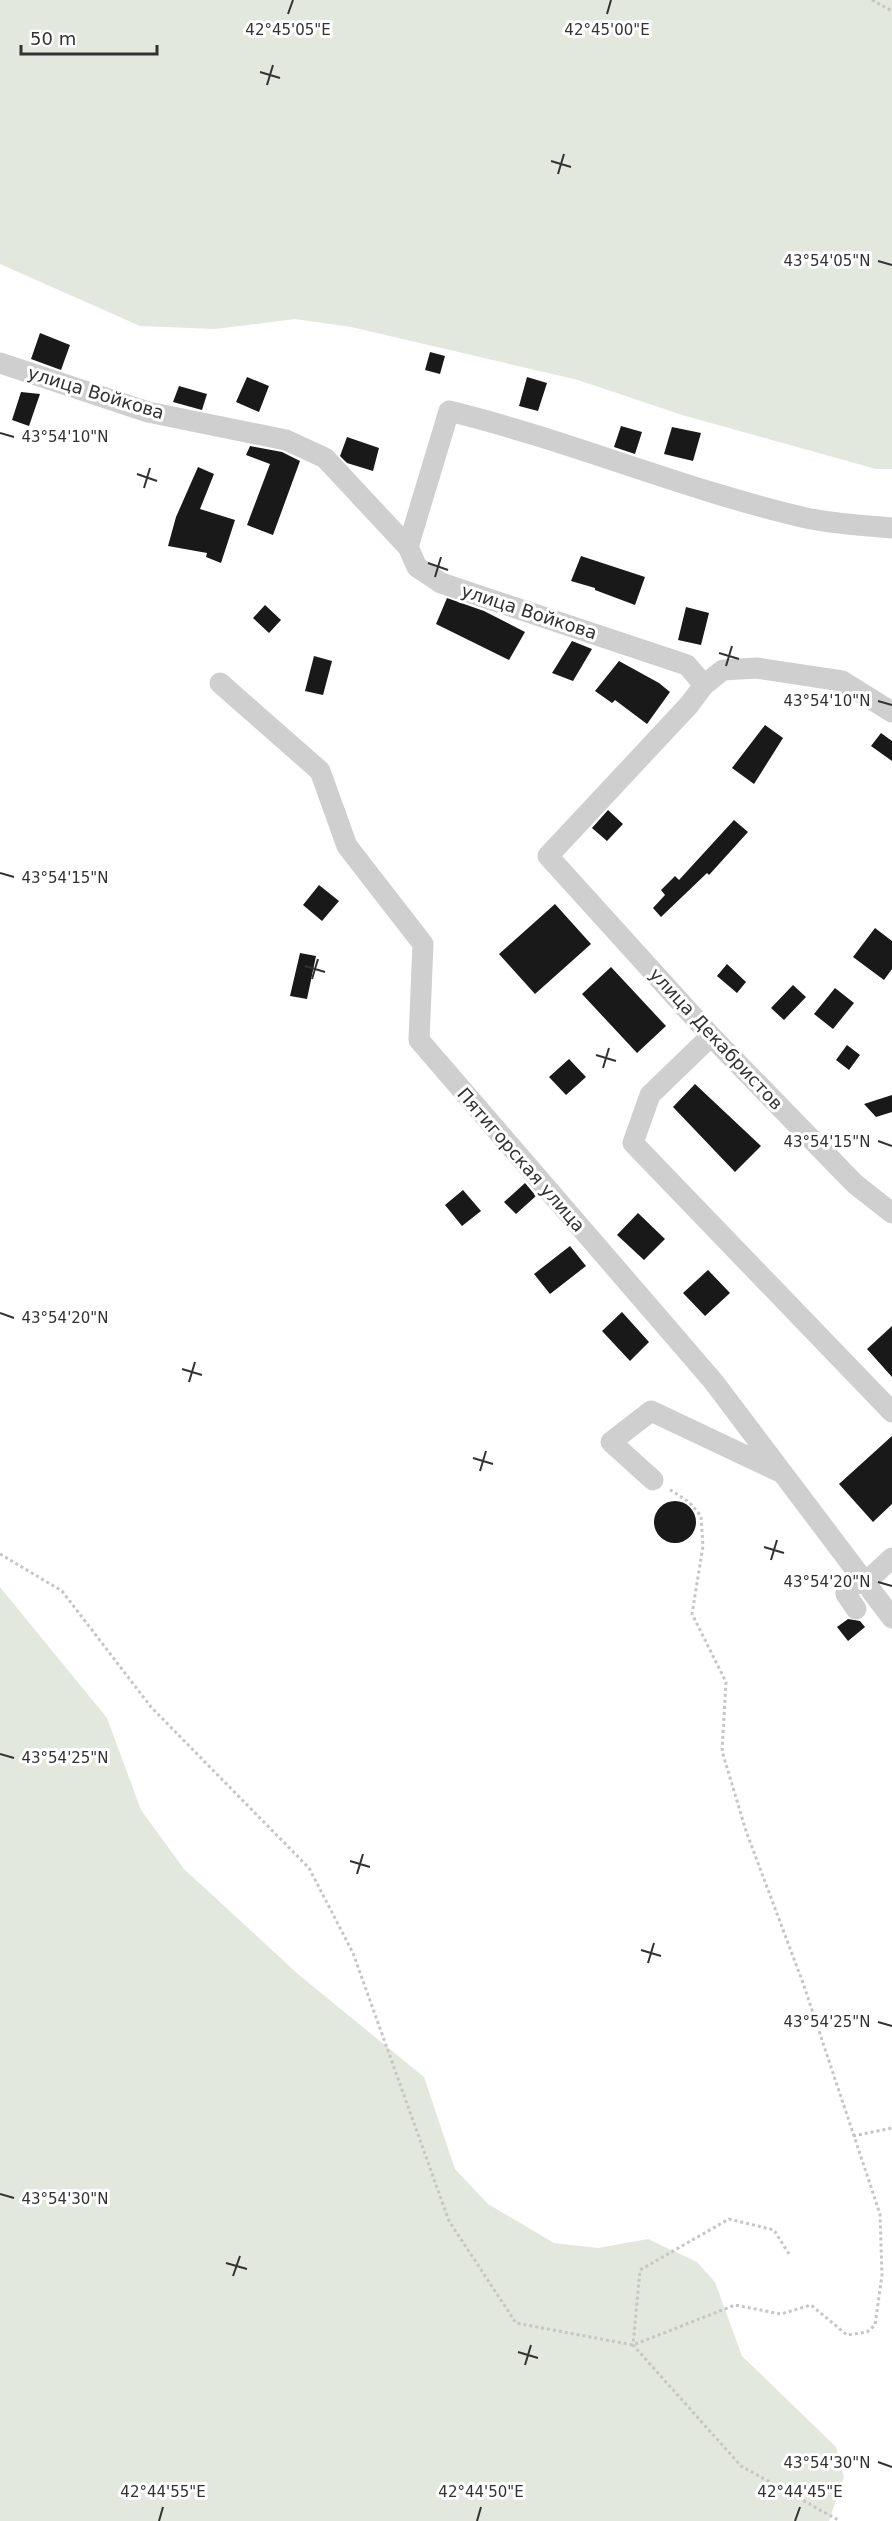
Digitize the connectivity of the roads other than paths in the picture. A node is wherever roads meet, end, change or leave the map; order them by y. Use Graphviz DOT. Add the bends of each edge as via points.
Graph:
graph roads {
  1 [pos="0,363"];
  2 [pos="892,528"];
  3 [pos="408,547"];
  4 [pos="220,683"];
  5 [pos="704,685"];
  6 [pos="892,711"];
  7 [pos="711,1036"];
  8 [pos="891,1208"];
  9 [pos="892,1412"];
  10 [pos="781,1472"];
  11 [pos="653,1480"];
  12 [pos="892,1558"];
  13 [pos="863,1582"];
  14 [pos="856,1610"];
  15 [pos="892,1618"];
  1 -- 3 [label="street, улица Войкова" via="148,412 286,440 325,458"];
  2 -- 3 [label="street" via="804,518 697,488 510,426 449,411"];
  3 -- 5 [label="street, улица Войкова" via="417,567 441,583 687,665"];
  4 -- 10 [label="street, Пятигорская улица" via="320,771 347,846 423,944 419,1040 713,1381"];
  5 -- 6 [label="street" via="723,670 757,668 842,681"];
  5 -- 7 [label="street, улица Декабристов" via="548,856"];
  7 -- 8 [label="street, улица Декабристов" via="855,1184"];
  7 -- 9 [label="street" via="650,1095 633,1143"];
  10 -- 11 [label="street" via="651,1411 611,1442"];
  10 -- 13 [label="street, Пятигорская улица"];
  12 -- 13 [label="street"];
  13 -- 14 [label="street" via="849,1588 846,1594"];
  13 -- 15 [label="street, Пятигорская улица"];
}
